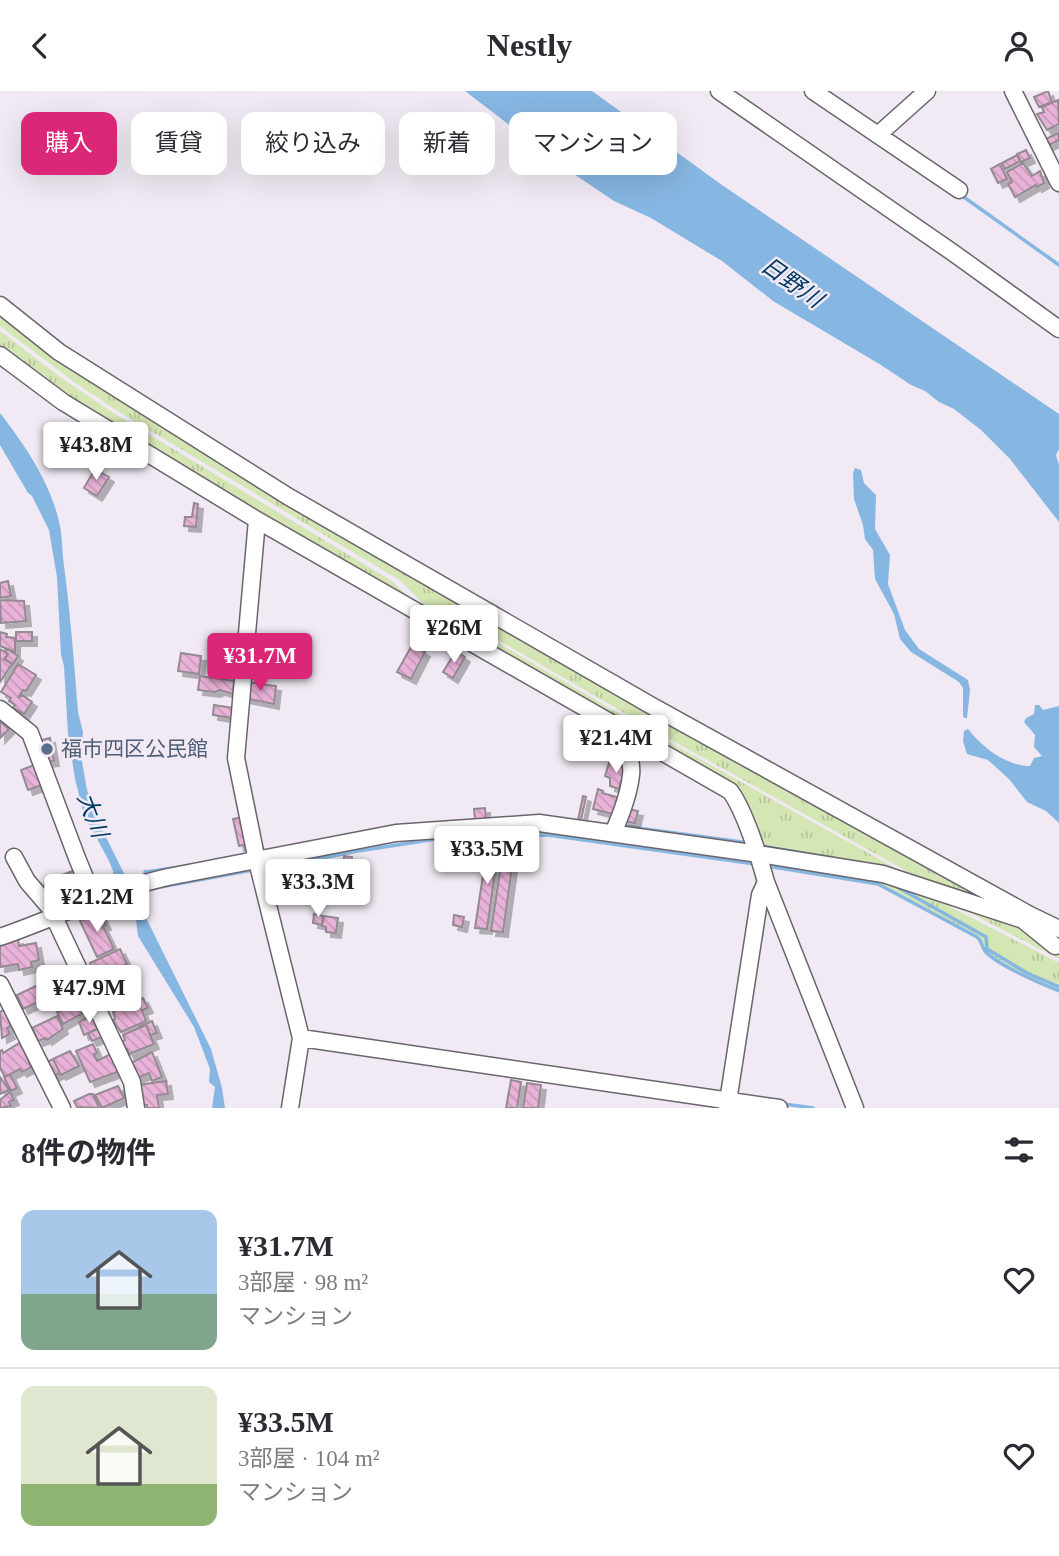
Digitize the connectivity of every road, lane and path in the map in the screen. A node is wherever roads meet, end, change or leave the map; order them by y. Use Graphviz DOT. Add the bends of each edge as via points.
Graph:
graph roads {
  1 [pos="719,91"];
  2 [pos="813,91"];
  3 [pos="927,91"];
  4 [pos="1013,91"];
  5 [pos="879,134"];
  6 [pos="1059,183"];
  7 [pos="959,190"];
  8 [pos="0,305"];
  9 [pos="1059,329"];
  10 [pos="0,355"];
  11 [pos="257,520"];
  12 [pos="0,709"];
  13 [pos="631,737"];
  14 [pos="613,833"];
  15 [pos="758,853"];
  16 [pos="14,857"];
  17 [pos="257,861"];
  18 [pos="766,882"];
  19 [pos="101,897"];
  20 [pos="55,916"];
  21 [pos="1026,918"];
  22 [pos="1059,929"];
  23 [pos="0,937"];
  24 [pos="1055,946"];
  25 [pos="0,984"];
  26 [pos="301,1038"];
  27 [pos="728,1104"];
  28 [pos="62,1108"];
  29 [pos="136,1108"];
  30 [pos="290,1108"];
  31 [pos="779,1108"];
  32 [pos="855,1108"];
  1 -- 9 [label="street"];
  2 -- 5 [label="street"];
  3 -- 5 [label="street"];
  4 -- 6 [label="street"];
  5 -- 7 [label="street"];
  8 -- 21 [label="street" via="59,352 289,497"];
  10 -- 11 [label="street" via="63,402"];
  11 -- 13 [label="street"];
  11 -- 17 [label="street" via="236,758"];
  12 -- 19 [label="street" via="30,733 88,885"];
  13 -- 14 [label="street" via="632,774"];
  13 -- 15 [label="street" via="730,791"];
  14 -- 15 [label="street"];
  14 -- 17 [label="street" via="539,823 407,833"];
  15 -- 18 [label="street"];
  15 -- 21 [label="street" via="883,874"];
  16 -- 20 [label="street"];
  17 -- 19 [label="street" via="144,882"];
  17 -- 26 [label="street"];
  18 -- 27 [label="street" via="760,895"];
  18 -- 32 [label="street"];
  19 -- 20 [label="street"];
  20 -- 23 [label="street"];
  20 -- 29 [label="street" via="132,1082"];
  21 -- 22 [label="street"];
  21 -- 24 [label="street"];
  25 -- 28 [label="street"];
  26 -- 27 [label="street"];
  26 -- 30 [label="street"];
  27 -- 31 [label="street"];
}
